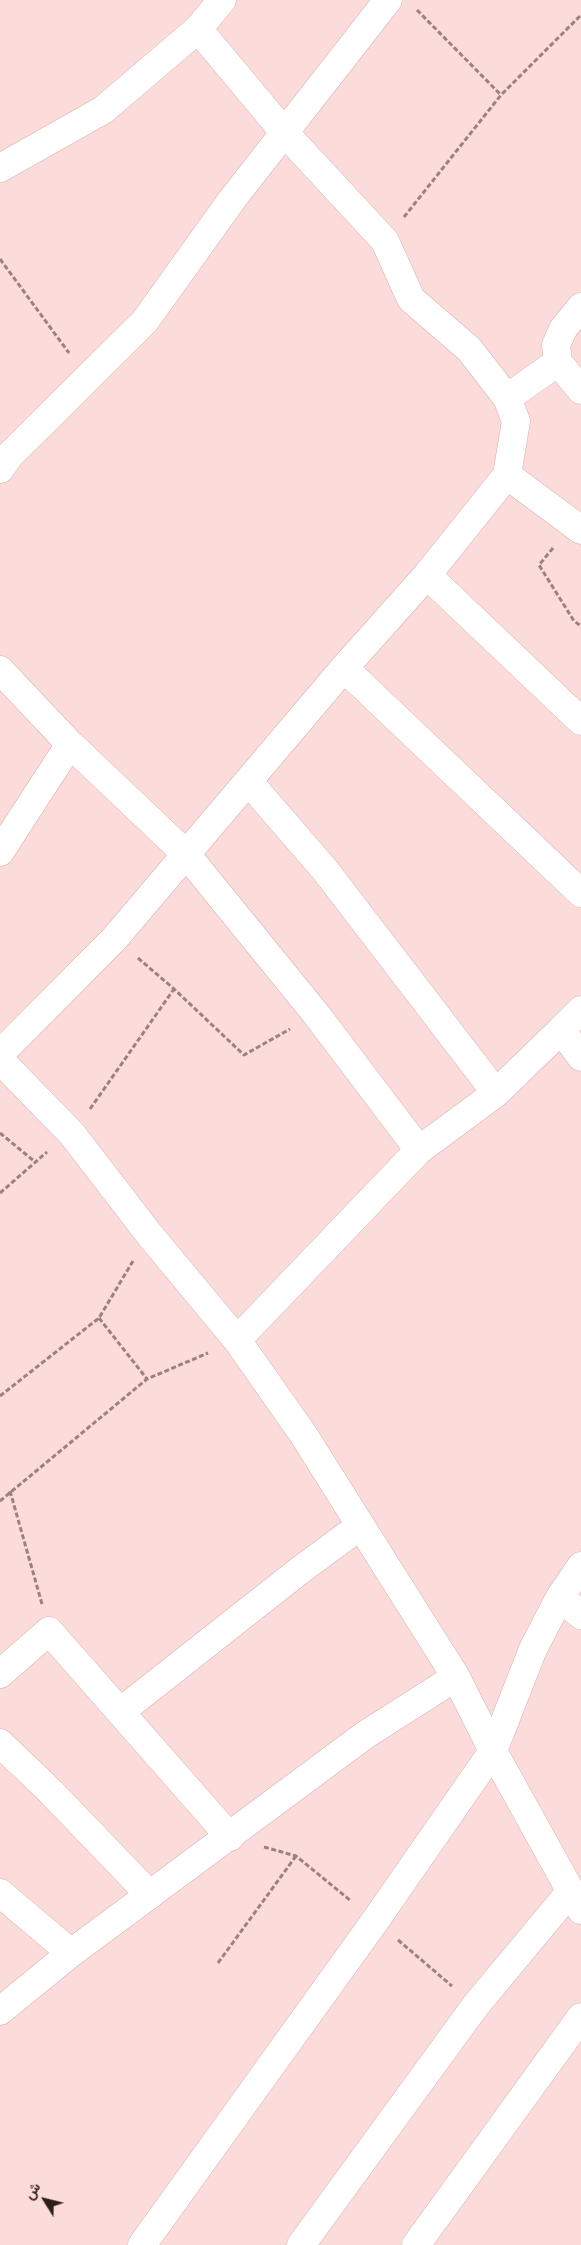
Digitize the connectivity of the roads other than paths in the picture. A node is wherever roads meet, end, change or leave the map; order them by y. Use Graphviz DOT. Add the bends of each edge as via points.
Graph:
graph roads {
  1 [pos="222,0"];
  2 [pos="388,0"];
  3 [pos="198,29"];
  4 [pos="284,132"];
  5 [pos="0,168"];
  6 [pos="581,307"];
  7 [pos="558,362"];
  8 [pos="581,390"];
  9 [pos="506,398"];
  10 [pos="0,469"];
  11 [pos="507,475"];
  12 [pos="578,523"];
  13 [pos="427,575"];
  14 [pos="344,668"];
  15 [pos="0,670"];
  16 [pos="581,721"];
  17 [pos="70,744"];
  18 [pos="248,781"];
  19 [pos="0,852"];
  20 [pos="186,854"];
  21 [pos="581,893"];
  22 [pos="581,1010"];
  23 [pos="561,1030"];
  24 [pos="0,1054"];
  25 [pos="581,1057"];
  26 [pos="0,1060"];
  27 [pos="496,1093"];
  28 [pos="419,1150"];
  29 [pos="238,1340"];
  30 [pos="360,1526"];
  31 [pos="581,1566"];
  32 [pos="560,1597"];
  33 [pos="581,1615"];
  34 [pos="0,1674"];
  35 [pos="456,1677"];
  36 [pos="120,1712"];
  37 [pos="0,1743"];
  38 [pos="493,1751"];
  39 [pos="230,1837"];
  40 [pos="0,1893"];
  41 [pos="150,1895"];
  42 [pos="576,1900"];
  43 [pos="71,1952"];
  44 [pos="0,2011"];
  45 [pos="581,2016"];
  46 [pos="142,2245"];
  47 [pos="301,2245"];
  48 [pos="416,2245"];
  1 -- 3 [label="street"];
  2 -- 4 [label="street"];
  3 -- 4 [label="street"];
  3 -- 5 [label="street" via="103,110"];
  4 -- 9 [label="street" via="385,241 411,299 468,349"];
  4 -- 10 [label="street" via="144,320 10,455"];
  6 -- 7 [label="street" via="563,329 556,345"];
  7 -- 8 [label="street"];
  7 -- 9 [label="street"];
  9 -- 11 [label="street" via="516,421"];
  11 -- 12 [label="street"];
  11 -- 13 [label="street"];
  13 -- 14 [label="street"];
  13 -- 16 [label="street"];
  14 -- 18 [label="street"];
  14 -- 21 [label="street"];
  15 -- 17 [label="street"];
  17 -- 19 [label="street"];
  17 -- 20 [label="street"];
  18 -- 20 [label="street"];
  18 -- 27 [label="street" via="325,870"];
  20 -- 24 [label="street" via="115,938"];
  20 -- 28 [label="street" via="316,1014"];
  22 -- 23 [label="street"];
  23 -- 25 [label="street"];
  23 -- 27 [label="street"];
  26 -- 29 [label="street" via="72,1134 149,1234"];
  27 -- 28 [label="street"];
  28 -- 29 [label="street"];
  29 -- 30 [label="street" via="303,1434"];
  30 -- 35 [label="street"];
  30 -- 36 [label="street"];
  31 -- 32 [label="street"];
  32 -- 33 [label="street"];
  32 -- 38 [label="street" via="533,1648"];
  34 -- 36 [label="street" via="49,1631"];
  35 -- 38 [label="street"];
  35 -- 39 [label="street" via="366,1735"];
  36 -- 39 [label="street"];
  37 -- 41 [label="street"];
  38 -- 42 [label="street"];
  38 -- 46 [label="street"];
  39 -- 41 [label="street"];
  40 -- 43 [label="street"];
  41 -- 43 [label="street"];
  42 -- 47 [label="street" via="476,2005"];
  43 -- 44 [label="street"];
  45 -- 48 [label="street"];
}
